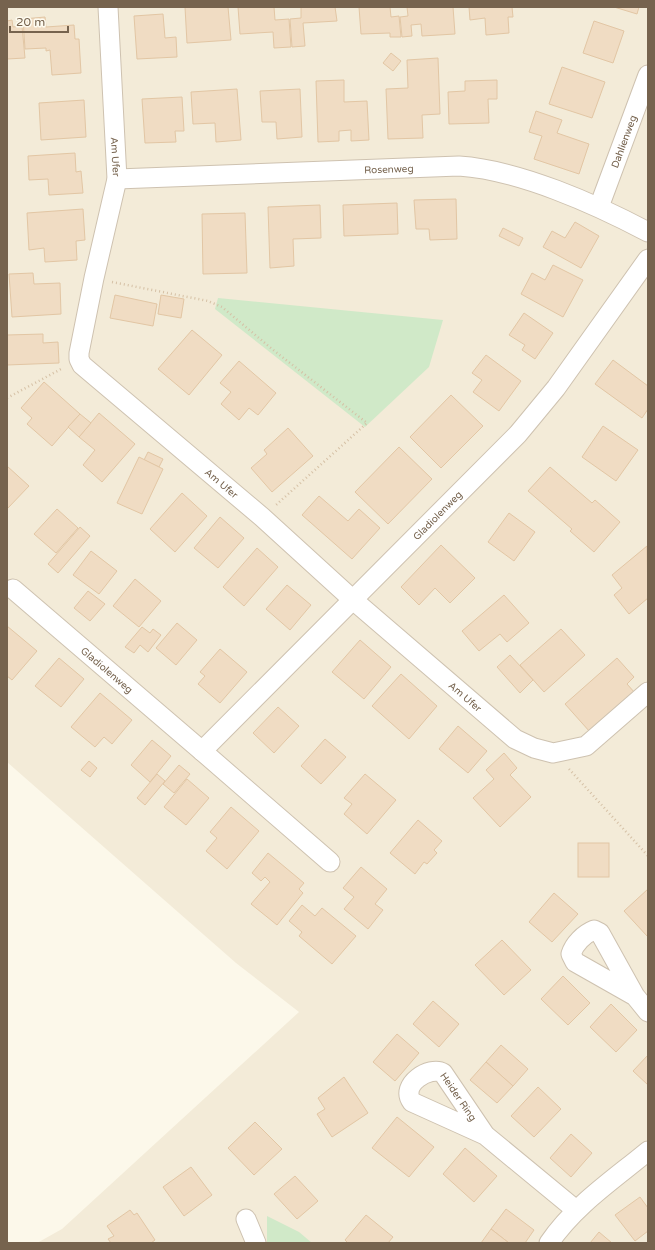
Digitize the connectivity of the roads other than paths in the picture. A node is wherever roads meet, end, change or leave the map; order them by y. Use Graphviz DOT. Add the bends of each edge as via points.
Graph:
graph roads {
  1 [pos="108,7"];
  2 [pos="648,75"];
  3 [pos="117,179"];
  4 [pos="599,207"];
  5 [pos="648,232"];
  6 [pos="648,259"];
  7 [pos="13,589"];
  8 [pos="352,599"];
  9 [pos="648,692"];
  10 [pos="202,751"];
  11 [pos="330,862"];
  12 [pos="635,996"];
  13 [pos="648,1012"];
  14 [pos="485,1135"];
  15 [pos="648,1151"];
  16 [pos="576,1210"];
  17 [pos="246,1219"];
  18 [pos="256,1243"];
  19 [pos="549,1243"];
  1 -- 3 [label="street, Am Ufer"];
  2 -- 4 [label="street, Dahlienweg"];
  3 -- 4 [label="street, Rosenweg" via="465,166 493,170 527,180"];
  3 -- 8 [label="street, Am Ufer" via="94,278 79,359 82,365 262,517"];
  4 -- 5 [label="street, Rosenweg"];
  6 -- 8 [label="street, Gladiolenweg" via="556,388 518,434"];
  7 -- 10 [label="street, Gladiolenweg"];
  8 -- 9 [label="street, Am Ufer" via="515,739 534,748 554,753 586,746"];
  8 -- 10 [label="street, Gladiolenweg"];
  10 -- 11 [label="street, Gladiolenweg"];
  12 -- 13 [label="street"];
  14 -- 16 [label="street"];
  15 -- 16 [label="street"];
  16 -- 19 [label="street"];
  17 -- 18 [label="street"];
}
